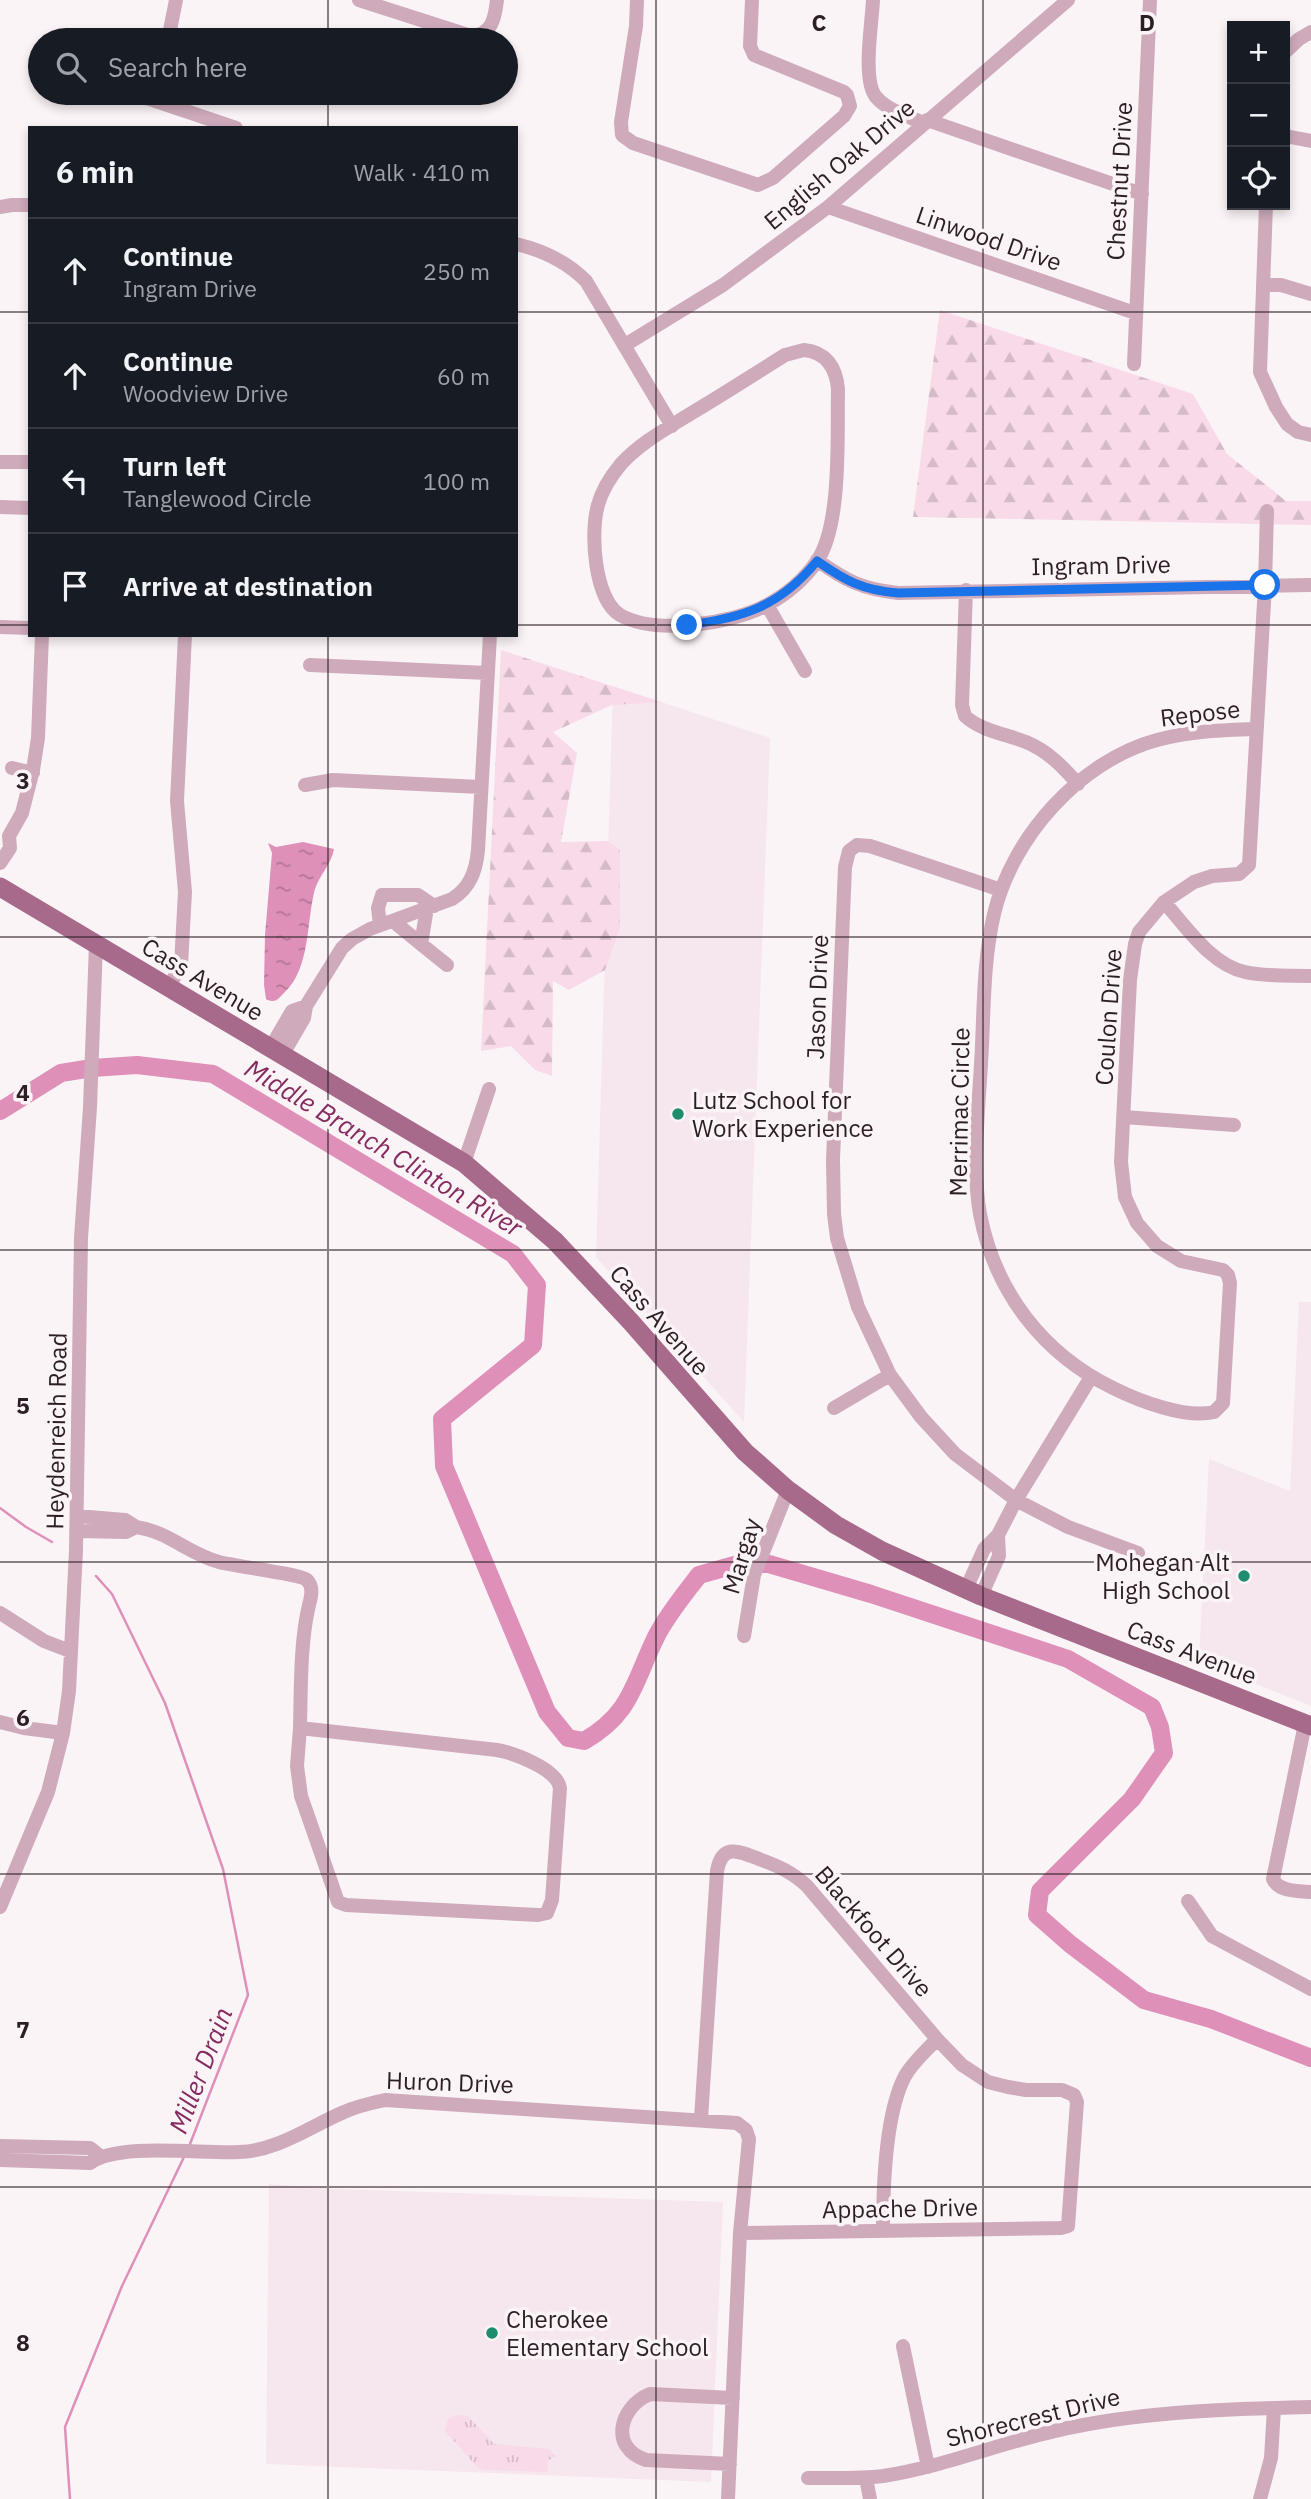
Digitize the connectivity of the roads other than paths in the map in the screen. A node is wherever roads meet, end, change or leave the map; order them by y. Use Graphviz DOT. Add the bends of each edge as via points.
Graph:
graph roads {
  1 [pos="176,0"];
  2 [pos="359,0"];
  3 [pos="497,0"];
  4 [pos="637,0"];
  5 [pos="752,0"];
  6 [pos="873,0"];
  7 [pos="1068,0"];
  8 [pos="1150,0"];
  9 [pos="170,28"];
  10 [pos="443,28"];
  11 [pos="488,28"];
  12 [pos="1311,32"];
  13 [pos="1290,47"];
  14 [pos="180,105"];
  15 [pos="925,122"];
  16 [pos="231,126"];
  17 [pos="1290,136"];
  18 [pos="1311,141"];
  19 [pos="1142,194"];
  20 [pos="28,205"];
  21 [pos="0,207"];
  22 [pos="828,207"];
  23 [pos="1266,210"];
  24 [pos="518,245"];
  25 [pos="1263,285"];
  26 [pos="1311,294"];
  27 [pos="1135,313"];
  28 [pos="625,345"];
  29 [pos="1134,365"];
  30 [pos="672,426"];
  31 [pos="1311,435"];
  32 [pos="0,462"];
  33 [pos="28,463"];
  34 [pos="0,507"];
  35 [pos="28,508"];
  36 [pos="1267,511"];
  37 [pos="817,561"];
  38 [pos="1265,585"];
  39 [pos="1311,585"];
  40 [pos="966,590"];
  41 [pos="767,605"];
  42 [pos="0,627"];
  43 [pos="28,628"];
  44 [pos="42,637"];
  45 [pos="185,637"];
  46 [pos="490,637"];
  47 [pos="310,665"];
  48 [pos="805,671"];
  49 [pos="487,673"];
  50 [pos="1256,729"];
  51 [pos="12,768"];
  52 [pos="33,773"];
  53 [pos="1078,784"];
  54 [pos="305,785"];
  55 [pos="481,787"];
  56 [pos="4,837"];
  57 [pos="0,863"];
  58 [pos="0,887"];
  59 [pos="1001,890"];
  60 [pos="1164,902"];
  61 [pos="431,907"];
  62 [pos="386,923"];
  63 [pos="96,944"];
  64 [pos="421,944"];
  65 [pos="447,965"];
  66 [pos="1311,976"];
  67 [pos="169,987"];
  68 [pos="277,1051"];
  69 [pos="489,1089"];
  70 [pos="1124,1117"];
  71 [pos="1234,1125"];
  72 [pos="464,1163"];
  73 [pos="890,1375"];
  74 [pos="1091,1377"];
  75 [pos="834,1408"];
  76 [pos="1220,1408"];
  77 [pos="788,1490"];
  78 [pos="1016,1500"];
  79 [pos="77,1524"];
  80 [pos="1138,1553"];
  81 [pos="974,1593"];
  82 [pos="0,1613"];
  83 [pos="744,1636"];
  84 [pos="70,1651"];
  85 [pos="0,1722"];
  86 [pos="1308,1725"];
  87 [pos="300,1728"];
  88 [pos="63,1733"];
  89 [pos="1311,1892"];
  90 [pos="1188,1901"];
  91 [pos="0,1907"];
  92 [pos="1310,1988"];
  93 [pos="937,2039"];
  94 [pos="701,2119"];
  95 [pos="0,2146"];
  96 [pos="53,2155"];
  97 [pos="0,2160"];
  98 [pos="1061,2228"];
  99 [pos="883,2231"];
  100 [pos="740,2232"];
  101 [pos="903,2346"];
  102 [pos="733,2398"];
  103 [pos="1311,2407"];
  104 [pos="1274,2408"];
  105 [pos="730,2465"];
  106 [pos="928,2467"];
  107 [pos="808,2478"];
  108 [pos="866,2478"];
  109 [pos="728,2499"];
  110 [pos="870,2499"];
  111 [pos="1261,2499"];
  1 -- 9 [label="street"];
  2 -- 10 [label="street"];
  3 -- 11 [label="street"];
  4 -- 5 [label="street" via="622,135 633,143 758,185 773,178 850,106 847,95 838,89 754,55 750,46"];
  6 -- 15 [label="street" via="869,78 873,91 882,103"];
  7 -- 15 [label="street, English Oak Drive"];
  8 -- 19 [label="street, Chestnut Drive"];
  12 -- 13 [label="street"];
  14 -- 16 [label="street"];
  15 -- 19 [label="street"];
  15 -- 22 [label="street, English Oak Drive"];
  17 -- 18 [label="street"];
  19 -- 27 [label="street, Chestnut Drive"];
  20 -- 21 [label="street"];
  22 -- 27 [label="street, Linwood Drive"];
  22 -- 28 [label="street, English Oak Drive" via="723,285"];
  23 -- 25 [label="street"];
  24 -- 28 [label="street" via="544,253 580,274"];
  25 -- 26 [label="street"];
  25 -- 31 [label="street" via="1260,372 1292,429"];
  27 -- 29 [label="street, Chestnut Drive"];
  28 -- 30 [label="street"];
  30 -- 37 [label="street" via="785,355 804,350 824,356 835,371 838,389 834,503"];
  30 -- 41 [label="street" via="629,456 601,495 594,538 608,602 621,615 668,627 713,621"];
  32 -- 33 [label="street"];
  34 -- 35 [label="street"];
  36 -- 38 [label="street, Coulon Drive"];
  37 -- 40 [label="street, Ingram Drive" via="872,590"];
  37 -- 41 [label="street" via="794,586"];
  38 -- 39 [label="street, Ingram Drive"];
  38 -- 40 [label="street, Ingram Drive"];
  38 -- 50 [label="street, Coulon Drive"];
  40 -- 53 [label="street" via="965,716 981,727 1039,748"];
  41 -- 48 [label="street"];
  42 -- 43 [label="street"];
  44 -- 52 [label="street"];
  45 -- 67 [label="street" via="177,801 185,892 181,965"];
  46 -- 49 [label="street"];
  47 -- 49 [label="street"];
  49 -- 55 [label="street"];
  50 -- 53 [label="street, Repose" via="1190,733 1156,741 1124,752"];
  50 -- 60 [label="street, Coulon Drive" via="1249,865 1239,874 1194,881"];
  51 -- 52 [label="street"];
  52 -- 56 [label="street" via="22,813"];
  53 -- 59 [label="street, Merrimac Circle" via="1028,837"];
  54 -- 55 [label="street" via="333,780"];
  55 -- 61 [label="street" via="475,870 459,894"];
  56 -- 57 [label="street" via="10,848"];
  58 -- 63 [label="main road, Cass Avenue"];
  59 -- 73 [label="street, Jason Drive" via="862,844 852,846 847,857 834,1214 858,1307"];
  59 -- 74 [label="street, Merrimac Circle" via="987,958 977,1158 980,1214 999,1269 1024,1317 1042,1338"];
  60 -- 66 [label="street" via="1226,964 1244,972"];
  60 -- 70 [label="street, Coulon Drive" via="1139,932 1132,957"];
  61 -- 62 [label="street"];
  61 -- 62 [label="street" via="418,895 382,895 379,908"];
  61 -- 64 [label="street"];
  62 -- 64 [label="street"];
  62 -- 68 [label="street" via="362,932 342,948 306,1006 304,1018"];
  63 -- 67 [label="main road, Cass Avenue"];
  63 -- 79 [label="street, Heydenreich Road" via="81,1238"];
  64 -- 65 [label="street"];
  67 -- 68 [label="main road, Cass Avenue"];
  68 -- 72 [label="main road, Cass Avenue"];
  69 -- 72 [label="street"];
  70 -- 71 [label="street"];
  70 -- 76 [label="street, Coulon Drive" via="1122,1182 1137,1223 1173,1257 1221,1269 1228,1275 1231,1288"];
  72 -- 77 [label="main road, Cass Avenue" via="555,1241 724,1430"];
  73 -- 75 [label="street"];
  73 -- 78 [label="street, Jason Drive" via="941,1440"];
  74 -- 76 [label="street, Merrimac Circle" via="1127,1395 1184,1412 1208,1414"];
  74 -- 78 [label="street"];
  77 -- 81 [label="main road, Cass Avenue" via="857,1537"];
  77 -- 83 [label="street, Margay" via="754,1575"];
  78 -- 80 [label="street, Jason Drive" via="1068,1527"];
  78 -- 81 [label="street" via="998,1535 999,1556"];
  79 -- 84 [label="street, Heydenreich Road"];
  79 -- 87 [label="street" via="159,1532 212,1560 307,1580 312,1595"];
  81 -- 86 [label="main road, Cass Avenue"];
  82 -- 84 [label="street" via="44,1641"];
  84 -- 88 [label="street, Heydenreich Road"];
  85 -- 88 [label="street"];
  86 -- 89 [label="street" via="1273,1879 1282,1888"];
  87 -- 87 [label="street" via="297,1773 301,1796 338,1902 547,1913 552,1900 560,1788 554,1777 528,1760 497,1750"];
  88 -- 91 [label="street, Heydenreich Road" via="48,1792"];
  90 -- 92 [label="street" via="1212,1936"];
  93 -- 94 [label="street, Blackfoot Drive" via="794,1874 732,1851 724,1854 717,1871"];
  93 -- 98 [label="street, Blackfoot Drive" via="962,2065 988,2082 1026,2090 1066,2090 1074,2095 1070,2220"];
  93 -- 99 [label="street" via="912,2066 896,2101 884,2173"];
  94 -- 96 [label="street, Huron Drive" via="385,2100 344,2112 281,2143 239,2152 136,2151 100,2156 90,2148"];
  94 -- 100 [label="street, Huron Drive" via="737,2123 748,2135"];
  95 -- 96 [label="street, Huron Drive"];
  96 -- 97 [label="street, Huron Drive"];
  98 -- 99 [label="street, Appache Drive"];
  99 -- 100 [label="street, Appache Drive"];
  100 -- 102 [label="street"];
  101 -- 106 [label="street"];
  102 -- 105 [label="street"];
  102 -- 105 [label="street" via="650,2394 630,2409 622,2426 626,2444 639,2457"];
  103 -- 104 [label="street, Shorecrest Drive"];
  104 -- 106 [label="street, Shorecrest Drive" via="1133,2416 1070,2427"];
  104 -- 111 [label="street" via="1271,2458"];
  105 -- 109 [label="street"];
  106 -- 108 [label="street, Shorecrest Drive"];
  107 -- 108 [label="street, Shorecrest Drive"];
  108 -- 110 [label="street"];
}
